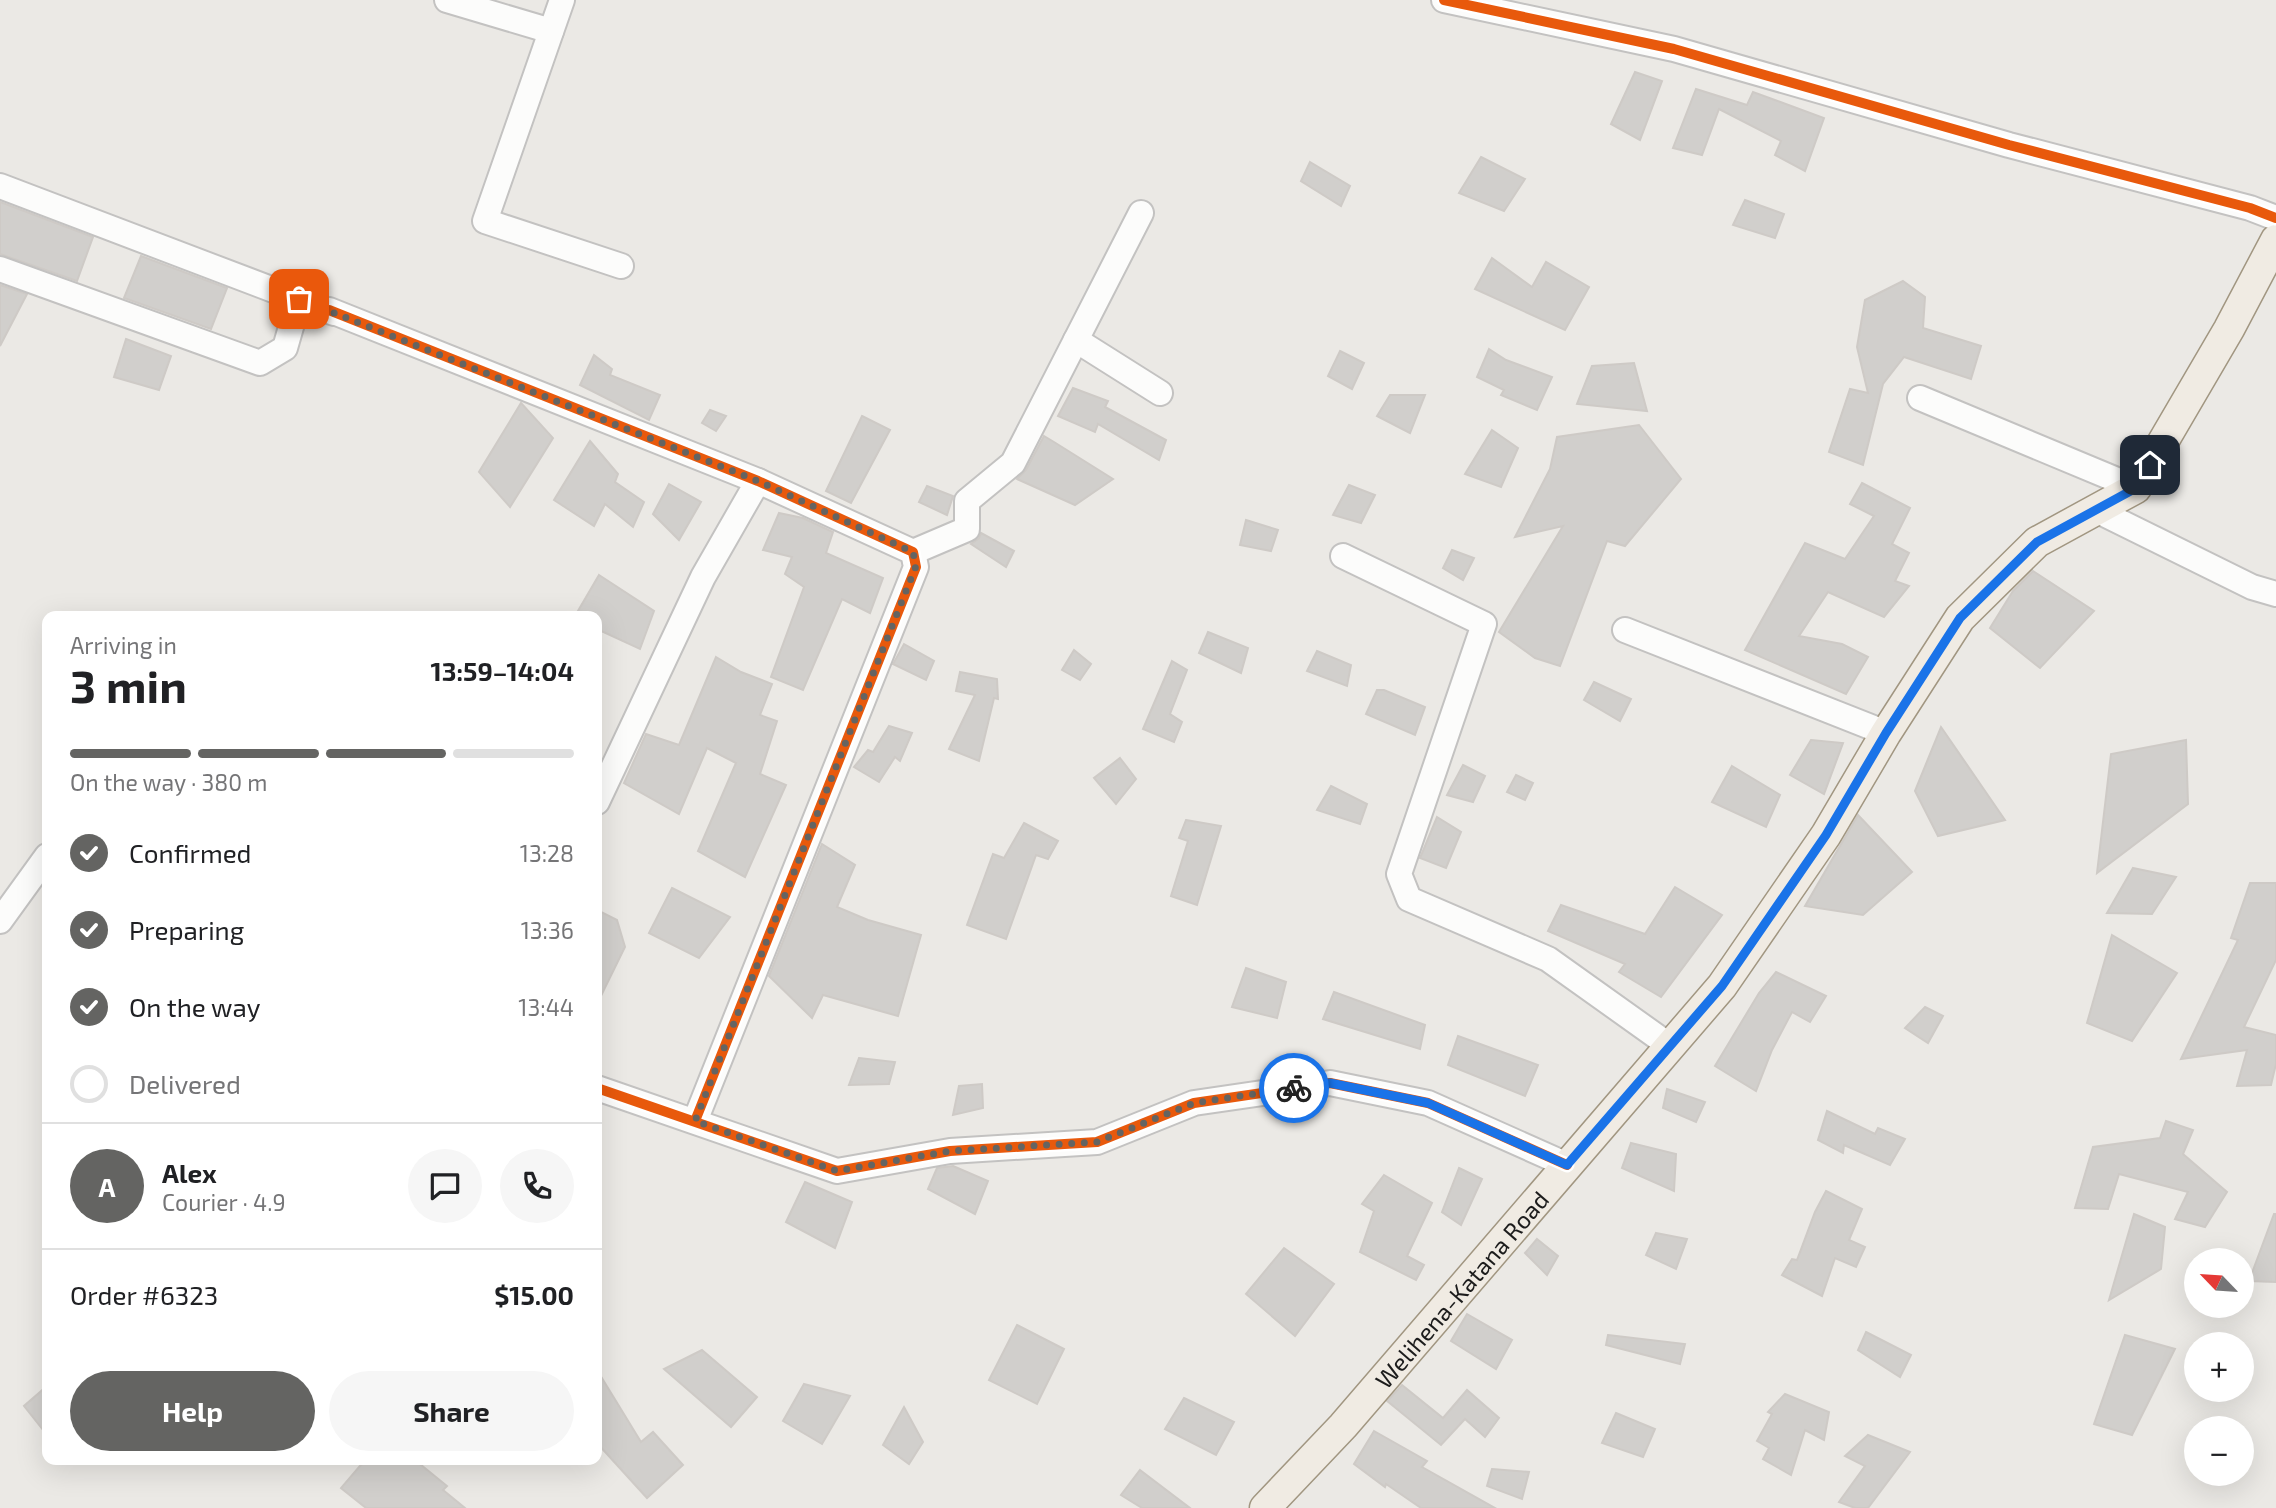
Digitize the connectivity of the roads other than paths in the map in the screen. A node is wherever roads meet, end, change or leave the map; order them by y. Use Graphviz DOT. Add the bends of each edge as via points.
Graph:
graph roads {
  1 [pos="447,0"];
  2 [pos="562,0"];
  3 [pos="1444,0"];
  4 [pos="551,32"];
  5 [pos="0,186"];
  6 [pos="1141,213"];
  7 [pos="2276,218"];
  8 [pos="2276,240"];
  9 [pos="621,265"];
  10 [pos="0,269"];
  11 [pos="299,299"];
  12 [pos="1076,340"];
  13 [pos="1160,393"];
  14 [pos="1920,398"];
  15 [pos="758,481"];
  16 [pos="2136,488"];
  17 [pos="2096,510"];
  18 [pos="913,552"];
  19 [pos="1343,556"];
  20 [pos="2276,594"];
  21 [pos="1625,630"];
  22 [pos="1886,733"];
  23 [pos="602,791"];
  24 [pos="42,863"];
  25 [pos="0,921"];
  26 [pos="1670,1046"];
  27 [pos="602,1090"];
  28 [pos="695,1121"];
  29 [pos="1567,1165"];
  30 [pos="1265,1508"];
  1 -- 4 [label="street"];
  2 -- 4 [label="street"];
  3 -- 7 [label="street" via="1674,50"];
  4 -- 9 [label="street" via="485,221"];
  5 -- 11 [label="street"];
  6 -- 12 [label="street"];
  8 -- 16 [label="main road"];
  10 -- 11 [label="street" via="260,363 285,348"];
  11 -- 15 [label="street"];
  12 -- 13 [label="street"];
  12 -- 18 [label="street" via="1013,463 967,501 967,529"];
  14 -- 16 [label="street"];
  15 -- 18 [label="street"];
  15 -- 23 [label="street" via="703,577"];
  16 -- 17 [label="main road, Welihena-Katana Road"];
  17 -- 20 [label="street" via="2252,587"];
  17 -- 22 [label="main road, Welihena-Katana Road" via="2037,542 1960,618"];
  18 -- 28 [label="street" via="916,566"];
  19 -- 26 [label="street" via="1484,624 1399,874 1409,899 1548,959"];
  21 -- 22 [label="street"];
  22 -- 26 [label="main road, Welihena-Katana Road" via="1826,835 1737,965"];
  24 -- 25 [label="street"];
  26 -- 29 [label="main road, Welihena-Katana Road"];
  27 -- 28 [label="street"];
  28 -- 29 [label="street" via="837,1171 950,1151 1097,1142 1194,1103 1330,1083 1428,1103"];
  29 -- 30 [label="main road, Welihena-Katana Road" via="1343,1426"];
}
